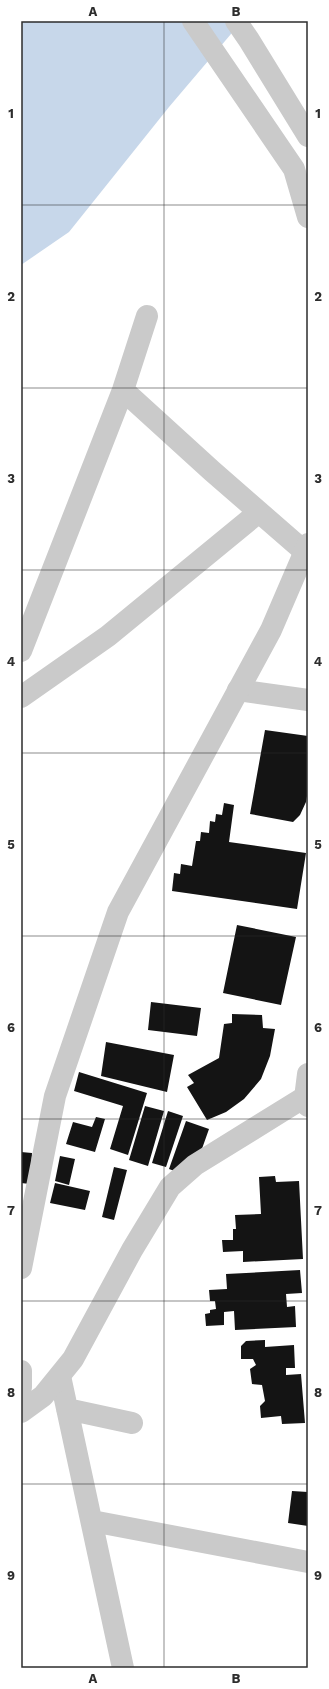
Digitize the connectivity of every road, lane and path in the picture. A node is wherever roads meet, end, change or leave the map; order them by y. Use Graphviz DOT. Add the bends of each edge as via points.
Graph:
graph roads {
  1 [pos="193,21"];
  2 [pos="236,21"];
  3 [pos="308,136"];
  4 [pos="308,217"];
  5 [pos="147,316"];
  6 [pos="123,390"];
  7 [pos="259,512"];
  8 [pos="306,548"];
  9 [pos="21,651"];
  10 [pos="238,690"];
  11 [pos="21,697"];
  12 [pos="308,700"];
  13 [pos="308,1074"];
  14 [pos="307,1100"];
  15 [pos="24,1233"];
  16 [pos="21,1268"];
  17 [pos="21,1371"];
  18 [pos="60,1376"];
  19 [pos="21,1387"];
  20 [pos="67,1409"];
  21 [pos="21,1412"];
  22 [pos="132,1423"];
  23 [pos="92,1522"];
  24 [pos="308,1562"];
  25 [pos="123,1668"];
  1 -- 4 [label="street" via="294,169"];
  2 -- 3 [label="street"];
  5 -- 6 [label="street"];
  6 -- 7 [label="street"];
  6 -- 9 [label="street"];
  7 -- 8 [label="street"];
  7 -- 11 [label="street" via="108,636"];
  8 -- 10 [label="street" via="271,630"];
  10 -- 12 [label="street"];
  10 -- 15 [label="street" via="118,912 55,1096"];
  13 -- 14 [label="street"];
  14 -- 18 [label="street" via="195,1165 170,1187 132,1250 73,1359"];
  15 -- 16 [label="street"];
  17 -- 19 [label="street"];
  18 -- 20 [label="street"];
  18 -- 21 [label="street" via="42,1396"];
  20 -- 22 [label="street"];
  20 -- 23 [label="street"];
  23 -- 24 [label="street"];
  23 -- 25 [label="street"];
}
